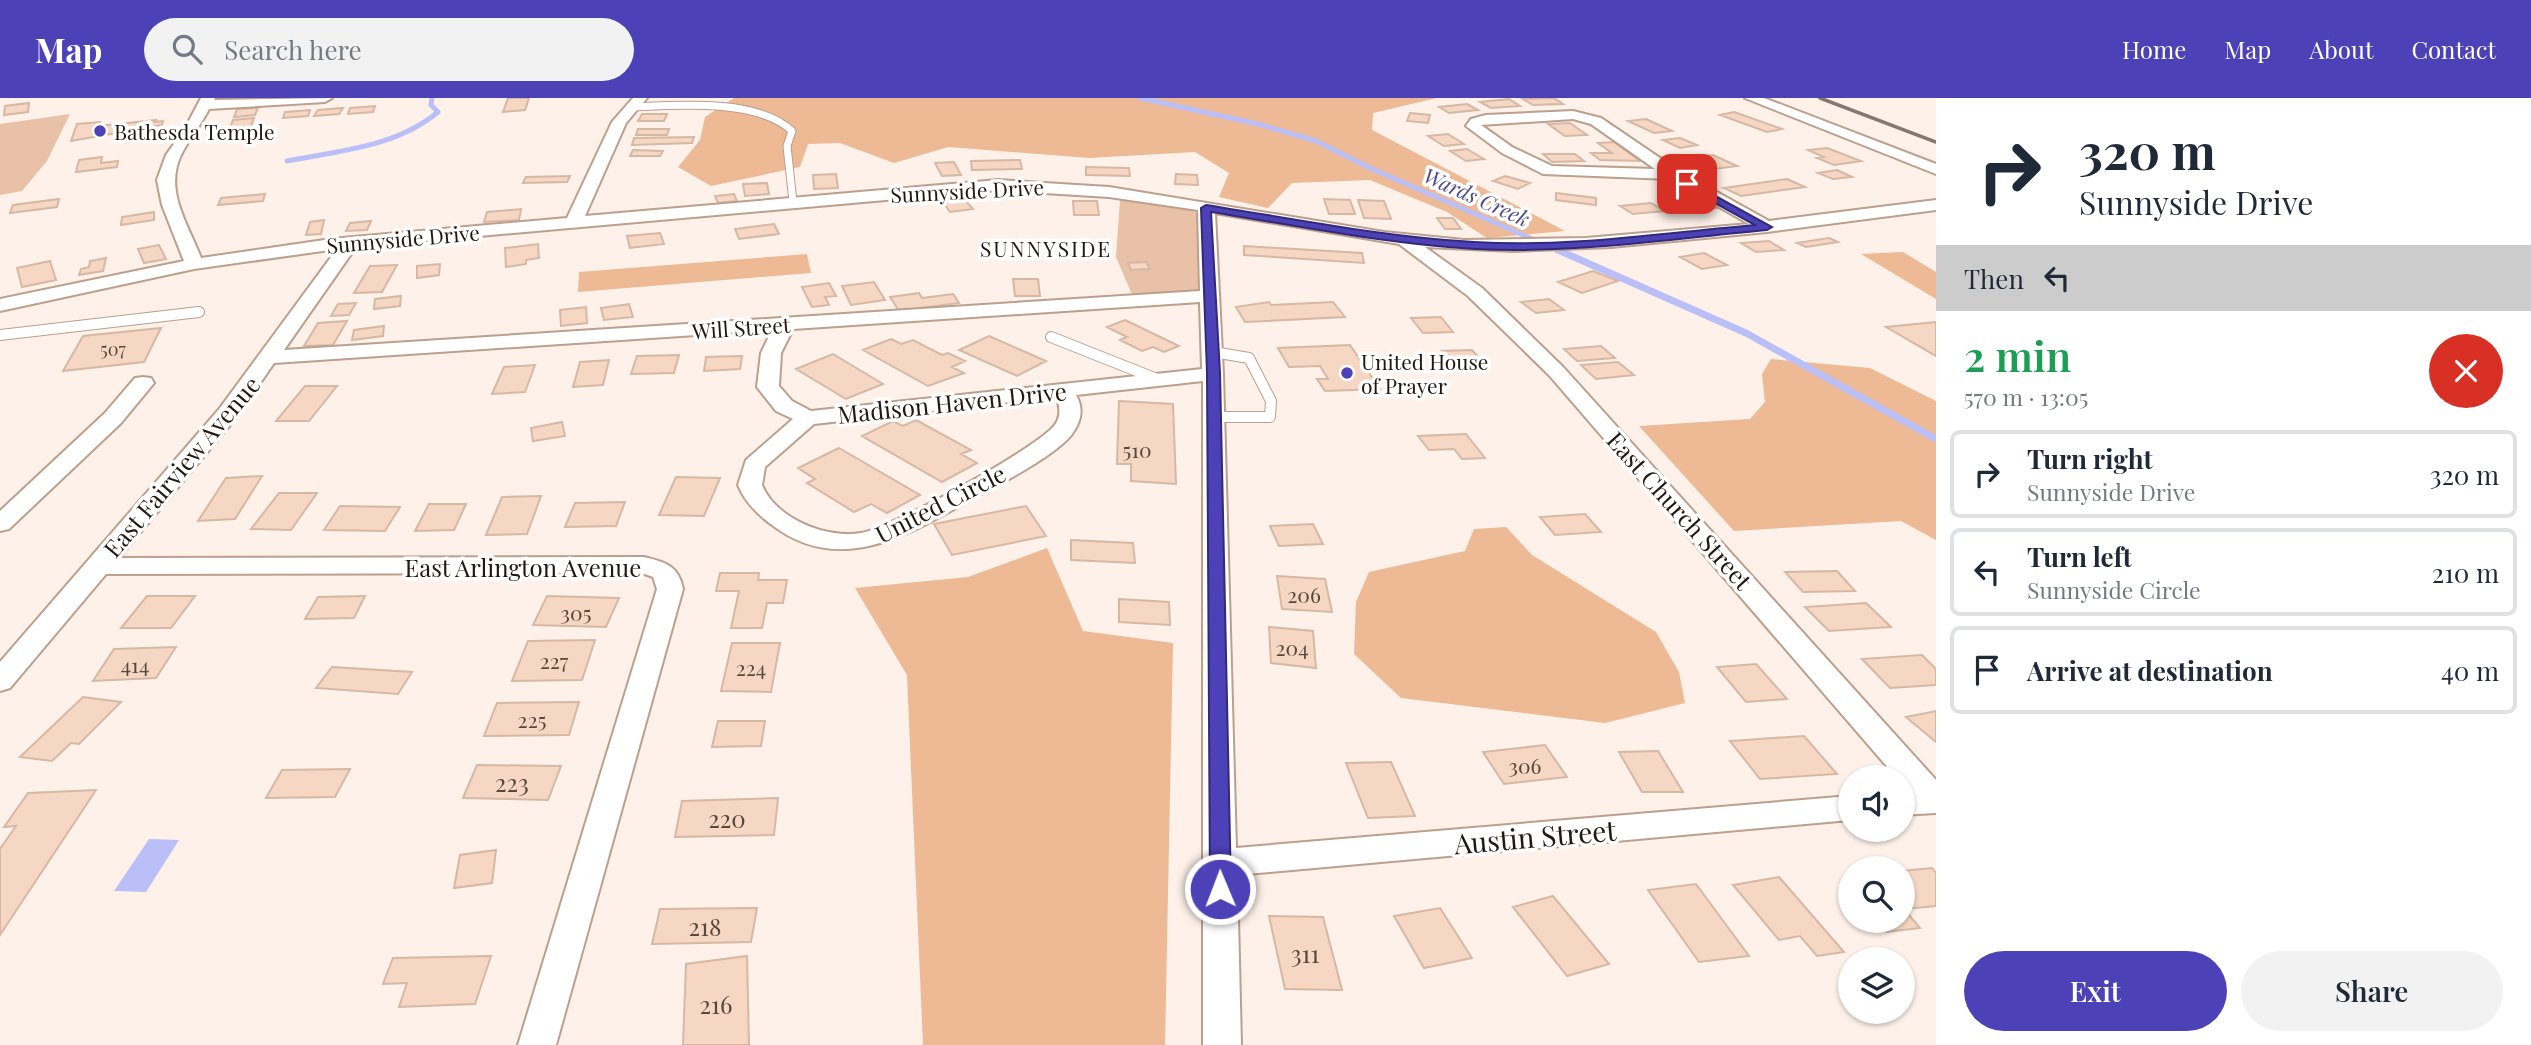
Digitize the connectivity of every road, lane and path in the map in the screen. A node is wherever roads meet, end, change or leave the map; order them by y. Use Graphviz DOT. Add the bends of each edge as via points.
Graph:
graph roads {
  1 [pos="325,98"];
  2 [pos="1752,98"];
  3 [pos="206,101"];
  4 [pos="635,102"];
  5 [pos="1936,169"];
  6 [pos="1672,174"];
  7 [pos="793,202"];
  8 [pos="1936,205"];
  9 [pos="1206,208"];
  10 [pos="574,222"];
  11 [pos="1767,227"];
  12 [pos="1403,239"];
  13 [pos="351,242"];
  14 [pos="1567,245"];
  15 [pos="1545,247"];
  16 [pos="194,264"];
  17 [pos="1211,296"];
  18 [pos="0,306"];
  19 [pos="200,312"];
  20 [pos="785,325"];
  21 [pos="0,335"];
  22 [pos="1051,337"];
  23 [pos="271,357"];
  24 [pos="1213,363"];
  25 [pos="1157,379"];
  26 [pos="143,383"];
  27 [pos="1063,390"];
  28 [pos="1214,417"];
  29 [pos="808,418"];
  30 [pos="0,524"];
  31 [pos="97,566"];
  32 [pos="31,643"];
  33 [pos="0,658"];
  34 [pos="0,681"];
  35 [pos="1936,800"];
  36 [pos="1915,802"];
  37 [pos="1838,809"];
  38 [pos="1220,863"];
  39 [pos="537,1045"];
  40 [pos="1222,1045"];
  1 -- 3 [label="street"];
  2 -- 5 [label="street"];
  3 -- 16 [label="street" via="174,155 165,180"];
  4 -- 7 [label="lane" via="717,107 779,119 792,131 787,146"];
  4 -- 10 [label="street" via="619,122"];
  6 -- 6 [label="street" via="1586,117 1528,116 1474,124 1507,150 1549,171"];
  6 -- 11 [label="street"];
  7 -- 9 [label="street, Sunnyside Drive" via="1021,185 1079,188"];
  7 -- 10 [label="street, Sunnyside Drive"];
  8 -- 11 [label="street, Sunnyside Drive"];
  9 -- 12 [label="street, Sunnyside Drive"];
  9 -- 17 [label="street"];
  10 -- 13 [label="street, Sunnyside Drive"];
  11 -- 14 [label="street, Sunnyside Drive"];
  12 -- 15 [label="street, Sunnyside Drive"];
  12 -- 35 [label="street, East Church Street" via="1475,292 1556,371"];
  13 -- 16 [label="street, Sunnyside Drive"];
  13 -- 23 [label="street, East Fairview Avenue"];
  14 -- 15 [label="street, Sunnyside Drive"];
  16 -- 18 [label="street, Sunnyside Drive"];
  17 -- 20 [label="street, Will Street"];
  17 -- 24 [label="street"];
  19 -- 21 [label="lane"];
  20 -- 23 [label="street, Will Street"];
  20 -- 29 [label="street, Madison Haven Drive" via="771,353 768,387 783,406"];
  22 -- 25 [label="lane"];
  23 -- 31 [label="street, East Fairview Avenue"];
  24 -- 25 [label="street, Madison Haven Drive"];
  24 -- 28 [label="street"];
  24 -- 28 [label="lane" via="1249,358 1271,401 1270,417"];
  25 -- 27 [label="street, Madison Haven Drive"];
  26 -- 30 [label="street" via="113,418"];
  27 -- 29 [label="street, Madison Haven Drive"];
  27 -- 29 [label="street, United Circle" via="1070,418 1062,432 1013,467 894,531 863,541 828,541 797,532 754,495 750,485 754,465"];
  28 -- 38 [label="street"];
  31 -- 32 [label="street, East Fairview Avenue"];
  31 -- 39 [label="street, East Arlington Avenue" via="644,565 668,576 670,589"];
  32 -- 33 [label="street"];
  32 -- 34 [label="street, East Fairview Avenue"];
  35 -- 36 [label="street"];
  37 -- 38 [label="street, Austin Street"];
  38 -- 40 [label="street"];
}
